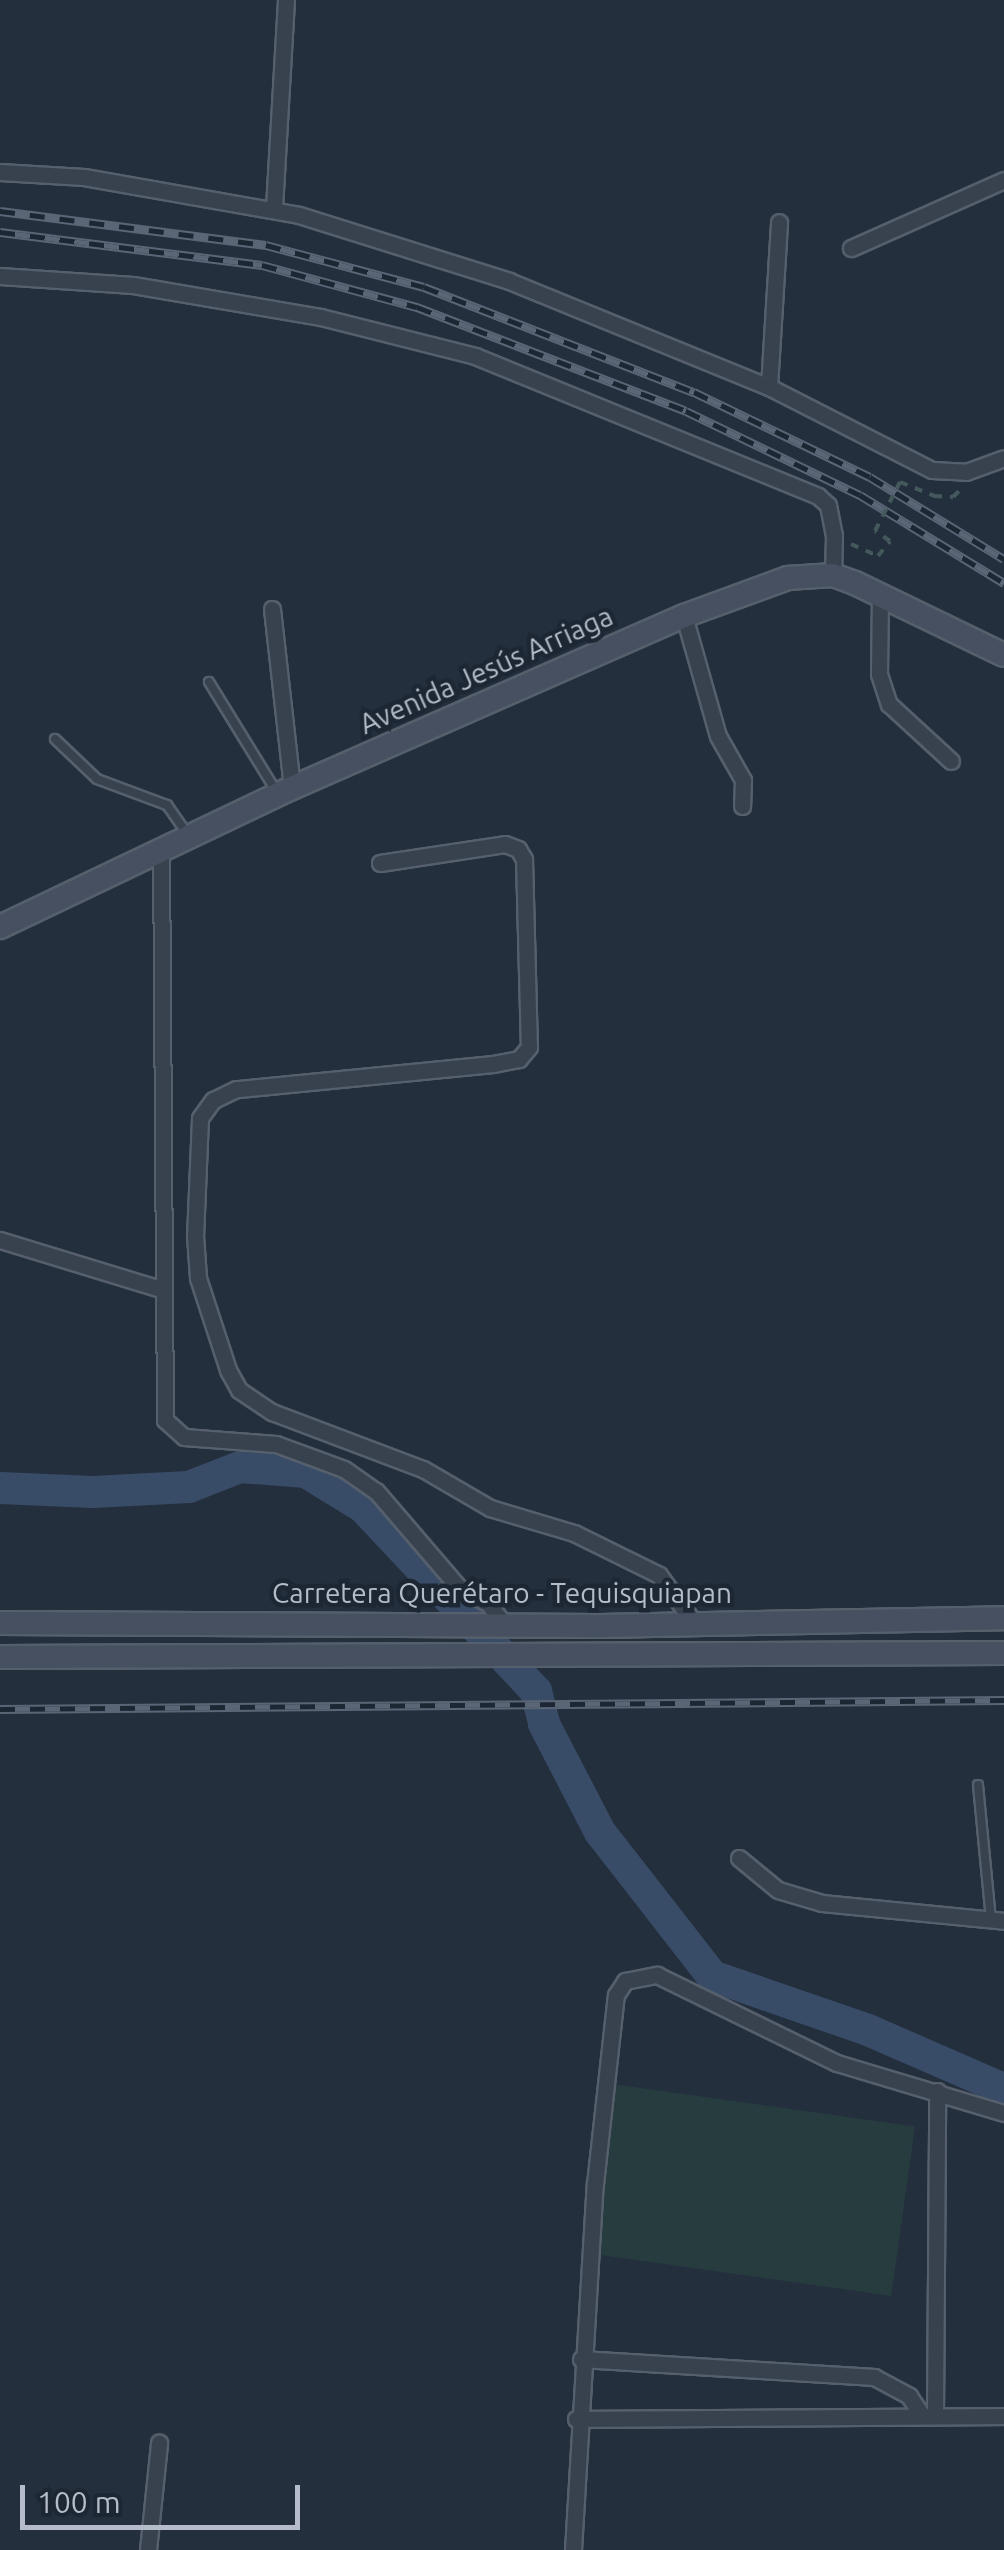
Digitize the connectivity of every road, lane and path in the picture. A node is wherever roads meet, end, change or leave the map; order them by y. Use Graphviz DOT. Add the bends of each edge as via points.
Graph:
graph roads {
  1 [pos="286,0"];
  2 [pos="0,172"];
  3 [pos="1004,180"];
  4 [pos="274,208"];
  5 [pos="778,222"];
  6 [pos="851,248"];
  7 [pos="0,276"];
  8 [pos="768,387"];
  9 [pos="1004,458"];
  10 [pos="953,497"];
  11 [pos="846,542"];
  12 [pos="832,575"];
  13 [pos="880,592"];
  14 [pos="272,609"];
  15 [pos="684,616"];
  16 [pos="1004,655"];
  17 [pos="209,682"];
  18 [pos="55,738"];
  19 [pos="950,761"];
  20 [pos="285,791"];
  21 [pos="742,806"];
  22 [pos="188,835"];
  23 [pos="161,848"];
  24 [pos="380,863"];
  25 [pos="0,927"];
  26 [pos="0,1240"];
  27 [pos="164,1290"];
  28 [pos="1004,1618"];
  29 [pos="0,1624"];
  30 [pos="500,1624"];
  31 [pos="695,1624"];
  32 [pos="1004,1652"];
  33 [pos="0,1656"];
  34 [pos="978,1785"];
  35 [pos="739,1858"];
  36 [pos="998,1920"];
  37 [pos="936,2092"];
  38 [pos="1004,2113"];
  39 [pos="581,2359"];
  40 [pos="928,2415"];
  41 [pos="1004,2416"];
  42 [pos="576,2419"];
  43 [pos="159,2443"];
  44 [pos="148,2550"];
  45 [pos="573,2550"];
  1 -- 4 [label="street"];
  2 -- 4 [label="street" via="84,177"];
  3 -- 6 [label="street"];
  4 -- 8 [label="street" via="508,281"];
  5 -- 8 [label="street"];
  7 -- 12 [label="street" via="133,284 320,317 476,356 818,496 832,522"];
  8 -- 9 [label="street" via="932,470 966,472"];
  10 -- 11 [label="path, bridge" via="900,482 875,531 890,541 878,556"];
  12 -- 13 [label="main road, Avenida Jesús Arriaga"];
  12 -- 15 [label="main road, Avenida Jesús Arriaga" via="788,578"];
  13 -- 16 [label="main road, Avenida Jesús Arriaga"];
  13 -- 19 [label="street" via="880,674 889,704"];
  14 -- 20 [label="street"];
  15 -- 20 [label="main road, Avenida Jesús Arriaga"];
  15 -- 21 [label="street" via="718,736 744,780"];
  17 -- 20 [label="lane"];
  18 -- 22 [label="lane" via="97,779 167,804"];
  20 -- 22 [label="main road, Avenida Jesús Arriaga"];
  22 -- 23 [label="main road, Avenida Jesús Arriaga"];
  23 -- 25 [label="main road, Avenida Jesús Arriaga"];
  23 -- 27 [label="street"];
  24 -- 31 [label="street" via="505,844 518,849 524,860 529,1047 519,1059 493,1064 236,1089 213,1100 200,1118 198,1278 228,1370 239,1390 272,1412 413,1465 490,1508 574,1533 659,1574"];
  26 -- 27 [label="street"];
  27 -- 30 [label="street" via="165,1420 171,1432 276,1444 344,1469 376,1491 460,1588 488,1602"];
  28 -- 31 [label="main road, Carretera Querétaro - Tequisquiapan"];
  29 -- 30 [label="main road, Carretera Querétaro - Tequisquiapan"];
  30 -- 31 [label="main road, Carretera Querétaro - Tequisquiapan"];
  32 -- 33 [label="main road" via="511,1659"];
  34 -- 36 [label="lane"];
  35 -- 36 [label="street" via="778,1890 822,1904"];
  37 -- 38 [label="street"];
  37 -- 39 [label="street" via="837,2063 683,1984 657,1976 625,1981 616,1995"];
  37 -- 40 [label="street"];
  39 -- 40 [label="street" via="874,2377"];
  39 -- 42 [label="street"];
  40 -- 41 [label="street"];
  40 -- 42 [label="street"];
  42 -- 45 [label="street"];
  43 -- 44 [label="street"];
}
